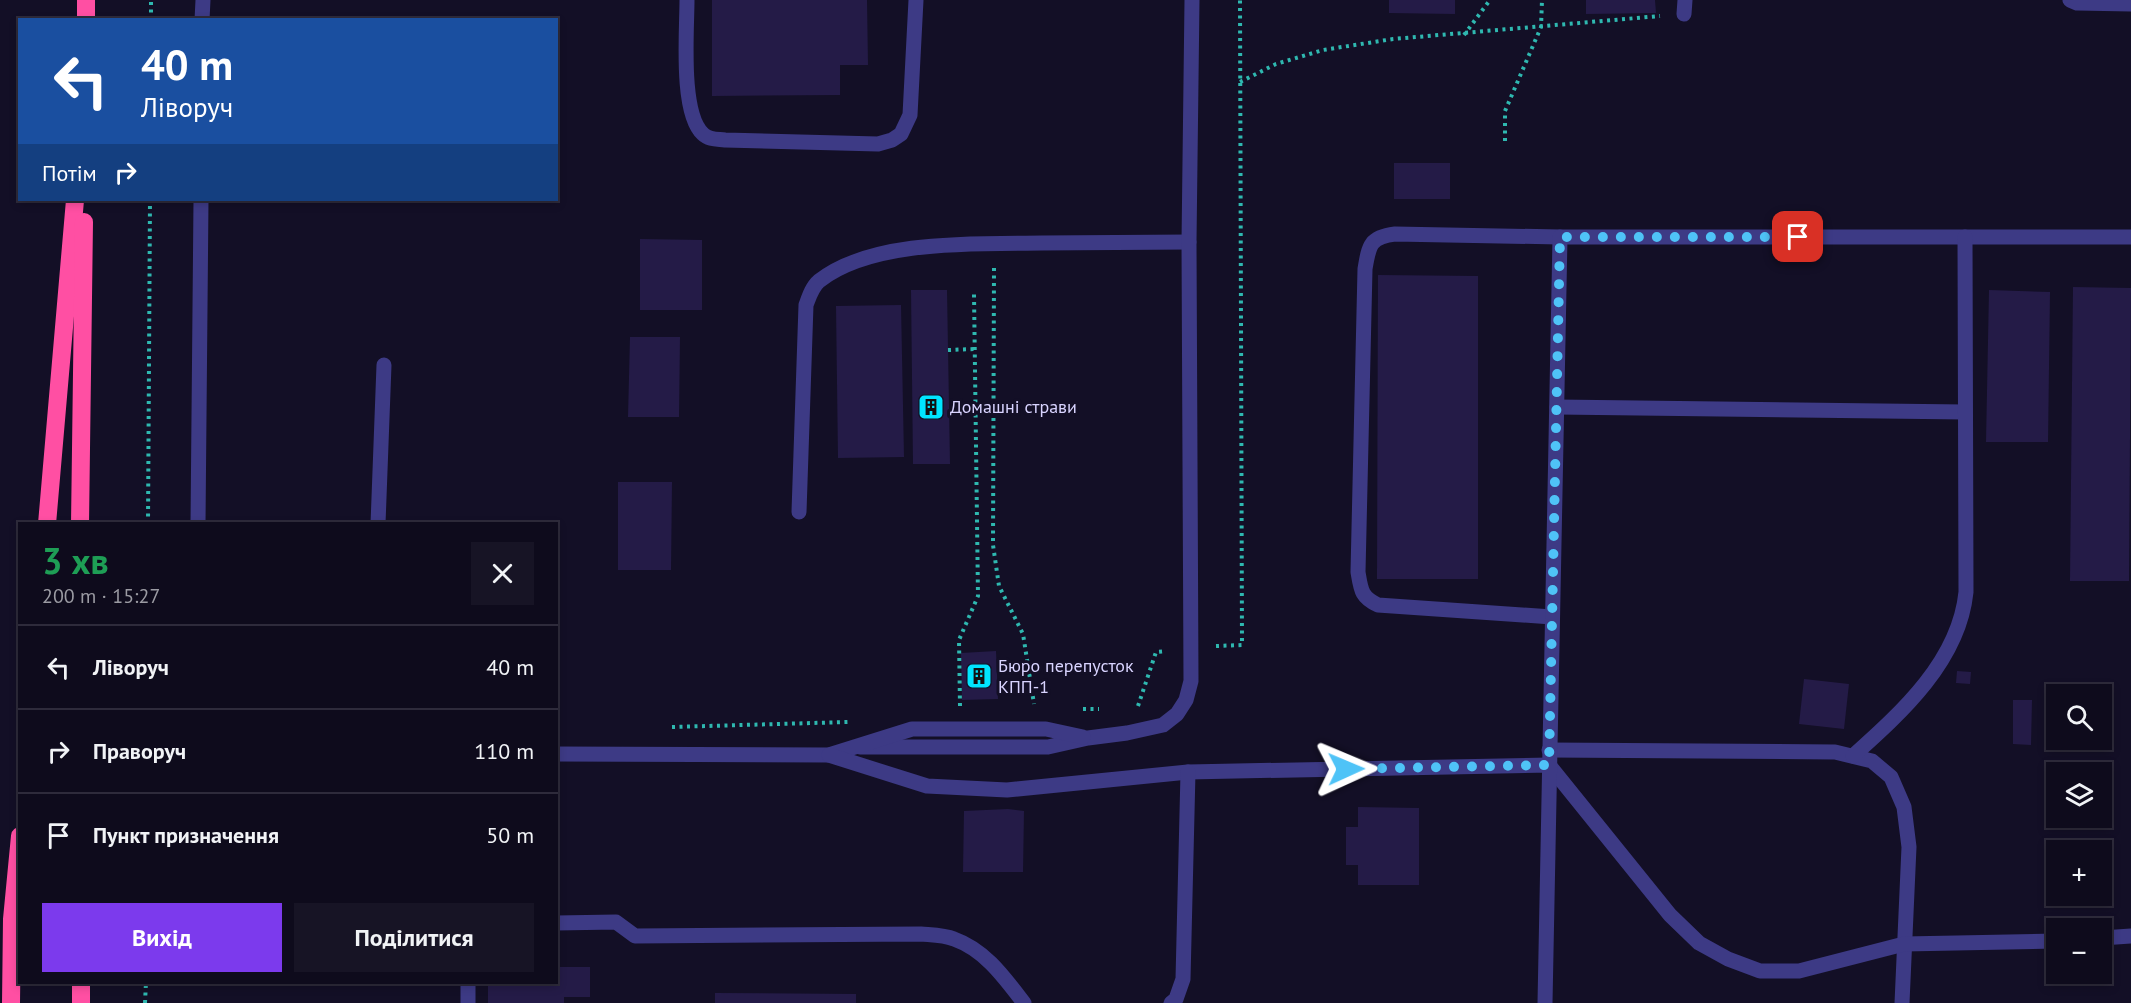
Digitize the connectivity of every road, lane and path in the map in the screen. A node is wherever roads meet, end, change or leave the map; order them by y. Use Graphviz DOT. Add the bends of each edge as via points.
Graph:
graph roads {
  1 [pos="86,0"];
  2 [pos="151,0"];
  3 [pos="202,0"];
  4 [pos="687,0"];
  5 [pos="916,0"];
  6 [pos="1192,0"];
  7 [pos="1240,0"];
  8 [pos="1490,0"];
  9 [pos="1542,0"];
  10 [pos="2070,0"];
  11 [pos="2131,4"];
  12 [pos="1685,7"];
  13 [pos="86,18"];
  14 [pos="151,18"];
  15 [pos="202,18"];
  16 [pos="1541,27"];
  17 [pos="1464,35"];
  18 [pos="1240,82"];
  19 [pos="1505,141"];
  20 [pos="75,201"];
  21 [pos="84,201"];
  22 [pos="150,201"];
  23 [pos="201,201"];
  24 [pos="1560,237"];
  25 [pos="1965,237"];
  26 [pos="2131,237"];
  27 [pos="1189,242"];
  28 [pos="994,244"];
  29 [pos="974,294"];
  30 [pos="974,349"];
  31 [pos="948,350"];
  32 [pos="384,365"];
  33 [pos="1557,407"];
  34 [pos="1965,412"];
  35 [pos="799,512"];
  36 [pos="47,522"];
  37 [pos="80,522"];
  38 [pos="148,522"];
  39 [pos="198,522"];
  40 [pos="378,522"];
  41 [pos="1552,617"];
  42 [pos="1191,648"];
  43 [pos="1103,709"];
  44 [pos="1137,709"];
  45 [pos="1035,710"];
  46 [pos="1080,710"];
  47 [pos="960,716"];
  48 [pos="849,722"];
  49 [pos="662,727"];
  50 [pos="558,754"];
  51 [pos="829,755"];
  52 [pos="1853,756"];
  53 [pos="1549,757"];
  54 [pos="1188,772"];
  55 [pos="18,857"];
  56 [pos="558,923"];
  57 [pos="2131,936"];
  58 [pos="2112,937"];
  59 [pos="2046,941"];
  60 [pos="1904,944"];
  61 [pos="81,984"];
  62 [pos="146,984"];
  63 [pos="468,984"];
  64 [pos="1174,1002"];
  65 [pos="11,1003"];
  66 [pos="81,1003"];
  67 [pos="145,1003"];
  68 [pos="468,1003"];
  69 [pos="1024,1003"];
  70 [pos="1545,1003"];
  71 [pos="1902,1003"];
  1 -- 13 [label="highway"];
  2 -- 14 [label="path"];
  3 -- 15 [label="lane"];
  4 -- 5 [label="lane" via="688,98 701,133 710,139 725,140 878,144 901,134 910,115"];
  6 -- 27 [label="lane"];
  7 -- 18 [label="path"];
  8 -- 17 [label="path"];
  9 -- 16 [label="path"];
  10 -- 11 [label="lane"];
  12 -- 16 [label="path"];
  16 -- 17 [label="path"];
  16 -- 19 [label="path" via="1505,111"];
  17 -- 18 [label="path" via="1393,39 1323,50 1276,63"];
  18 -- 42 [label="path" via="1242,645"];
  20 -- 36 [label="highway"];
  21 -- 37 [label="highway"];
  22 -- 38 [label="path"];
  23 -- 39 [label="lane"];
  24 -- 25 [label="lane"];
  24 -- 33 [label="lane"];
  24 -- 41 [label="lane" via="1395,234 1372,242 1365,269 1358,572 1366,599 1378,605"];
  25 -- 26 [label="lane"];
  25 -- 34 [label="lane"];
  27 -- 28 [label="lane"];
  27 -- 42 [label="lane"];
  28 -- 35 [label="lane" via="908,248 843,267 818,282 806,305"];
  28 -- 45 [label="path" via="993,545 999,586 1023,634"];
  29 -- 30 [label="path"];
  30 -- 31 [label="path"];
  30 -- 47 [label="path" via="978,596 959,640"];
  32 -- 40 [label="lane"];
  33 -- 34 [label="lane"];
  33 -- 41 [label="lane"];
  34 -- 52 [label="lane" via="1964,613 1940,664 1890,723"];
  41 -- 53 [label="lane"];
  42 -- 44 [label="path" via="1156,652"];
  42 -- 51 [label="lane" via="1191,681 1186,700 1177,714 1162,725 1048,747 860,747"];
  43 -- 46 [label="path"];
  48 -- 49 [label="path"];
  50 -- 51 [label="lane"];
  51 -- 54 [label="lane" via="927,786 996,789"];
  52 -- 53 [label="lane" via="1835,752"];
  52 -- 60 [label="lane" via="1872,761 1891,777 1904,807 1909,847"];
  53 -- 54 [label="lane"];
  53 -- 60 [label="lane" via="1670,915 1699,943 1728,959 1760,971 1799,971"];
  53 -- 70 [label="lane"];
  54 -- 64 [label="lane" via="1183,978"];
  55 -- 65 [label="highway" via="12,919"];
  56 -- 69 [label="lane" via="616,922 635,936 921,934 952,938 976,949"];
  57 -- 58 [label="lane"];
  59 -- 60 [label="lane"];
  60 -- 71 [label="lane"];
  61 -- 66 [label="highway"];
  62 -- 67 [label="path"];
  63 -- 68 [label="lane"];
}
